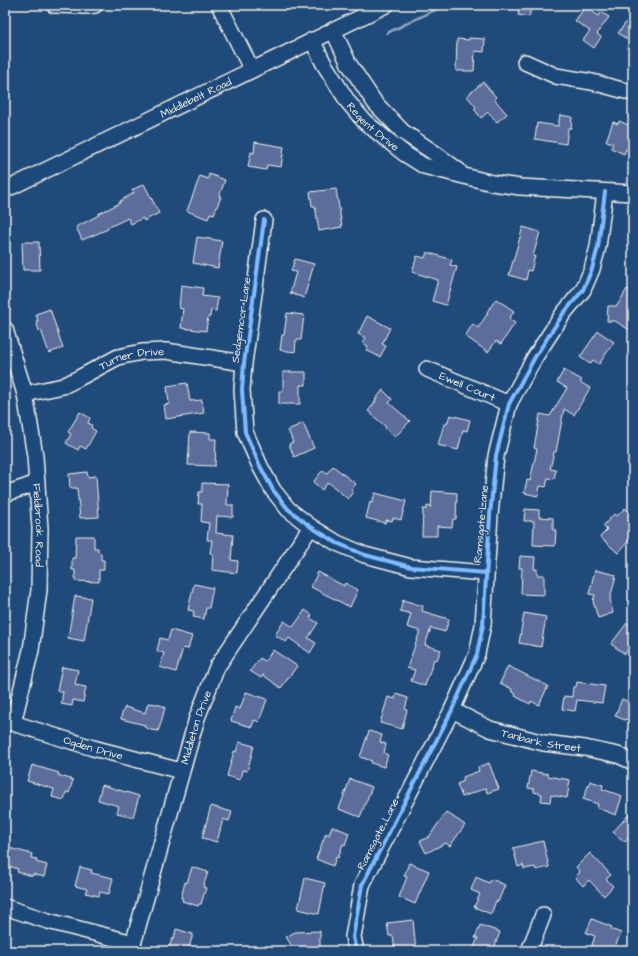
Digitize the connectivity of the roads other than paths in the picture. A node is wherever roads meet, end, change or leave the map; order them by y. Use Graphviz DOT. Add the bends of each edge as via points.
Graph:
graph roads {
  1 [pos="54,5"];
  2 [pos="95,5"];
  3 [pos="219,5"];
  4 [pos="386,5"];
  5 [pos="333,30"];
  6 [pos="312,40"];
  7 [pos="525,62"];
  8 [pos="252,70"];
  9 [pos="633,92"];
  10 [pos="464,175"];
  11 [pos="5,190"];
  12 [pos="605,192"];
  13 [pos="633,193"];
  14 [pos="264,220"];
  15 [pos="5,329"];
  16 [pos="244,363"];
  17 [pos="427,369"];
  18 [pos="25,394"];
  19 [pos="509,404"];
  20 [pos="37,483"];
  21 [pos="5,494"];
  22 [pos="310,527"];
  23 [pos="486,573"];
  24 [pos="452,710"];
  25 [pos="9,723"];
  26 [pos="633,762"];
  27 [pos="181,771"];
  28 [pos="5,908"];
  29 [pos="543,915"];
  30 [pos="132,947"];
  31 [pos="356,951"];
  32 [pos="529,951"];
  1 -- 2 [label="street"];
  3 -- 8 [label="street"];
  4 -- 5 [label="street, Middlebelt Road"];
  5 -- 6 [label="street, Middlebelt Road"];
  5 -- 10 [label="street, Regent Drive" via="349,64 375,103 403,132"];
  6 -- 8 [label="street, Middlebelt Road"];
  6 -- 10 [label="street, Regent Drive" via="348,102 365,122 424,166"];
  7 -- 9 [label="street" via="556,76"];
  8 -- 11 [label="street, Middlebelt Road"];
  10 -- 12 [label="street, Regent Drive" via="520,187"];
  12 -- 13 [label="street, Regent Drive"];
  12 -- 19 [label="street, Ramsgate Lane" via="598,247 583,290 563,314 535,357"];
  14 -- 16 [label="street, Sedgemoor Lane"];
  15 -- 18 [label="street, Fieldbrook Road"];
  16 -- 18 [label="street, Turner Drive" via="166,351 142,352 118,357 63,386"];
  16 -- 22 [label="street, Sedgemoor Lane" via="242,390 245,432 273,490 288,509"];
  17 -- 19 [label="street, Ewell Court"];
  18 -- 20 [label="street, Fieldbrook Road"];
  19 -- 23 [label="street, Ramsgate Lane" via="496,456"];
  20 -- 21 [label="street"];
  20 -- 25 [label="street, Fieldbrook Road" via="40,528 39,590 31,650"];
  22 -- 23 [label="street, Sedgemoor Lane" via="337,543 365,555 411,567"];
  22 -- 27 [label="street, Middleton Drive" via="217,667 197,718"];
  23 -- 24 [label="street, Ramsgate Lane" via="483,625 477,654"];
  24 -- 26 [label="street, Tanbark Street" via="490,730 618,755"];
  24 -- 31 [label="street, Ramsgate Lane" via="362,884 353,937"];
  25 -- 27 [label="street, Ogden Drive"];
  27 -- 30 [label="street, Middleton Drive"];
  28 -- 30 [label="street"];
  29 -- 32 [label="street"];
}
